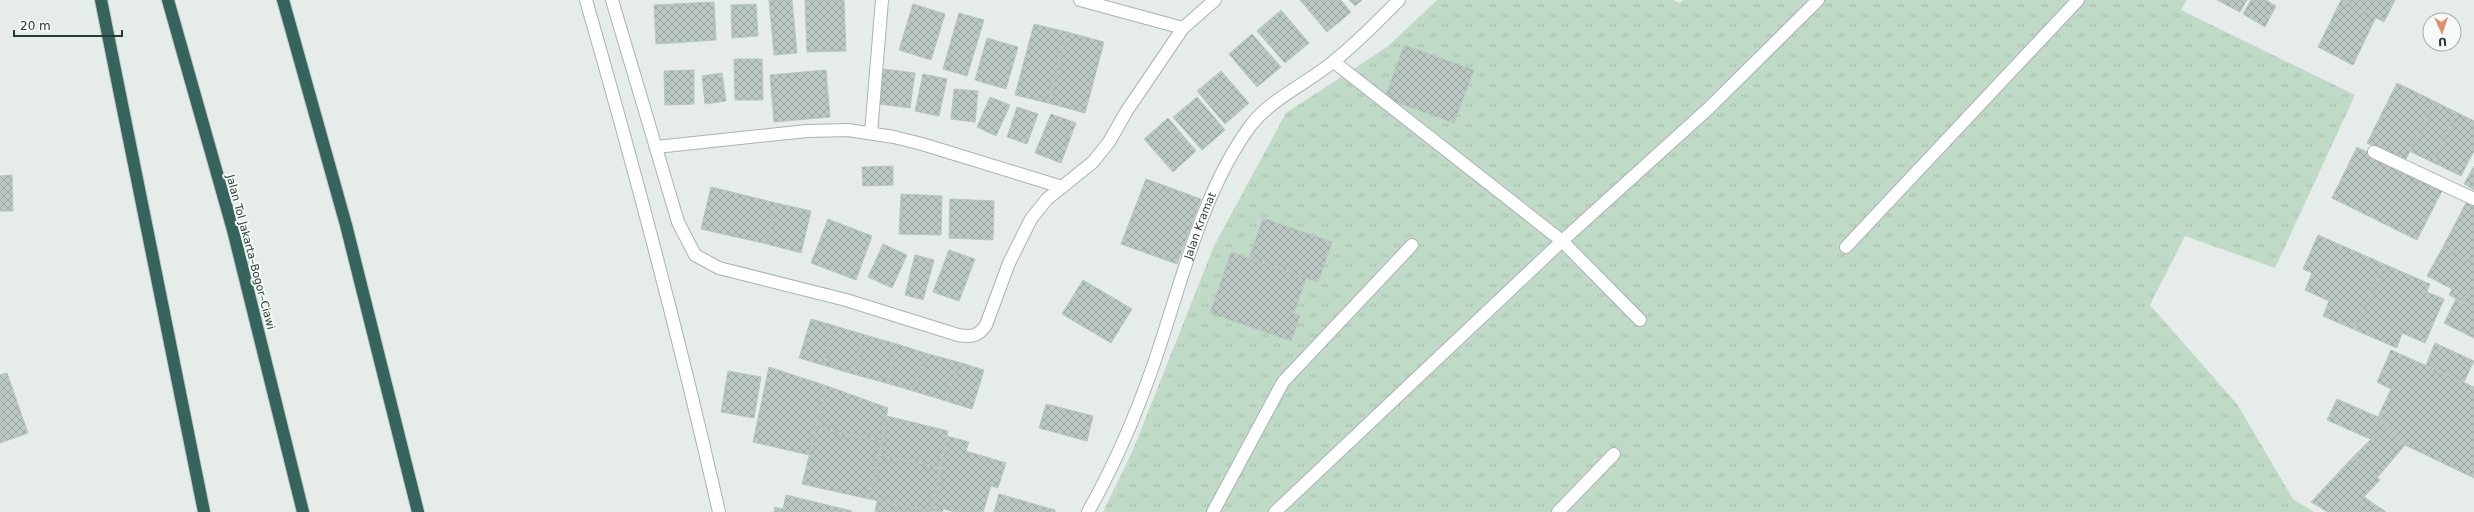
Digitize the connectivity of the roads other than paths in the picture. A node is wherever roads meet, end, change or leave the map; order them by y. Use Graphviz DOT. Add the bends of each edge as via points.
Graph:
graph roads {
  1 [pos="101,0"];
  2 [pos="168,0"];
  3 [pos="283,0"];
  4 [pos="586,0"];
  5 [pos="612,0"];
  6 [pos="882,0"];
  7 [pos="1080,0"];
  8 [pos="1215,0"];
  9 [pos="1399,0"];
  10 [pos="1818,0"];
  11 [pos="2078,0"];
  12 [pos="1183,28"];
  13 [pos="1334,62"];
  14 [pos="871,133"];
  15 [pos="656,148"];
  16 [pos="2374,152"];
  17 [pos="1062,187"];
  18 [pos="2474,199"];
  19 [pos="1562,241"];
  20 [pos="1412,245"];
  21 [pos="1846,247"];
  22 [pos="1640,320"];
  23 [pos="1614,454"];
  24 [pos="204,512"];
  25 [pos="303,512"];
  26 [pos="418,512"];
  27 [pos="719,512"];
  28 [pos="1088,512"];
  29 [pos="1213,512"];
  30 [pos="1275,512"];
  31 [pos="1558,512"];
  1 -- 24 [label="highway"];
  2 -- 25 [label="highway, Jalan Tol Jakarta–Bogor–Ciawi" via="233,230"];
  3 -- 26 [label="highway" via="346,225"];
  4 -- 27 [label="street" via="648,219"];
  5 -- 15 [label="street"];
  6 -- 14 [label="street"];
  7 -- 12 [label="street"];
  8 -- 12 [label="street"];
  9 -- 13 [label="street, Jalan Kramat"];
  10 -- 19 [label="street" via="1709,108"];
  11 -- 21 [label="street"];
  12 -- 17 [label="street" via="1126,112 1109,142 1093,162"];
  13 -- 19 [label="street"];
  13 -- 28 [label="street, Jalan Kramat" via="1264,111 1241,141 1205,211 1149,376 1104,483"];
  14 -- 15 [label="street" via="848,130 807,131"];
  14 -- 17 [label="street" via="922,144"];
  15 -- 17 [label="street" via="685,240 695,255 705,261 719,268 846,300 958,335 973,337 982,332 986,325 1012,257 1030,219 1047,199"];
  16 -- 18 [label="street"];
  19 -- 22 [label="street"];
  19 -- 30 [label="street"];
  20 -- 29 [label="street" via="1284,382"];
  23 -- 31 [label="street"];
}
